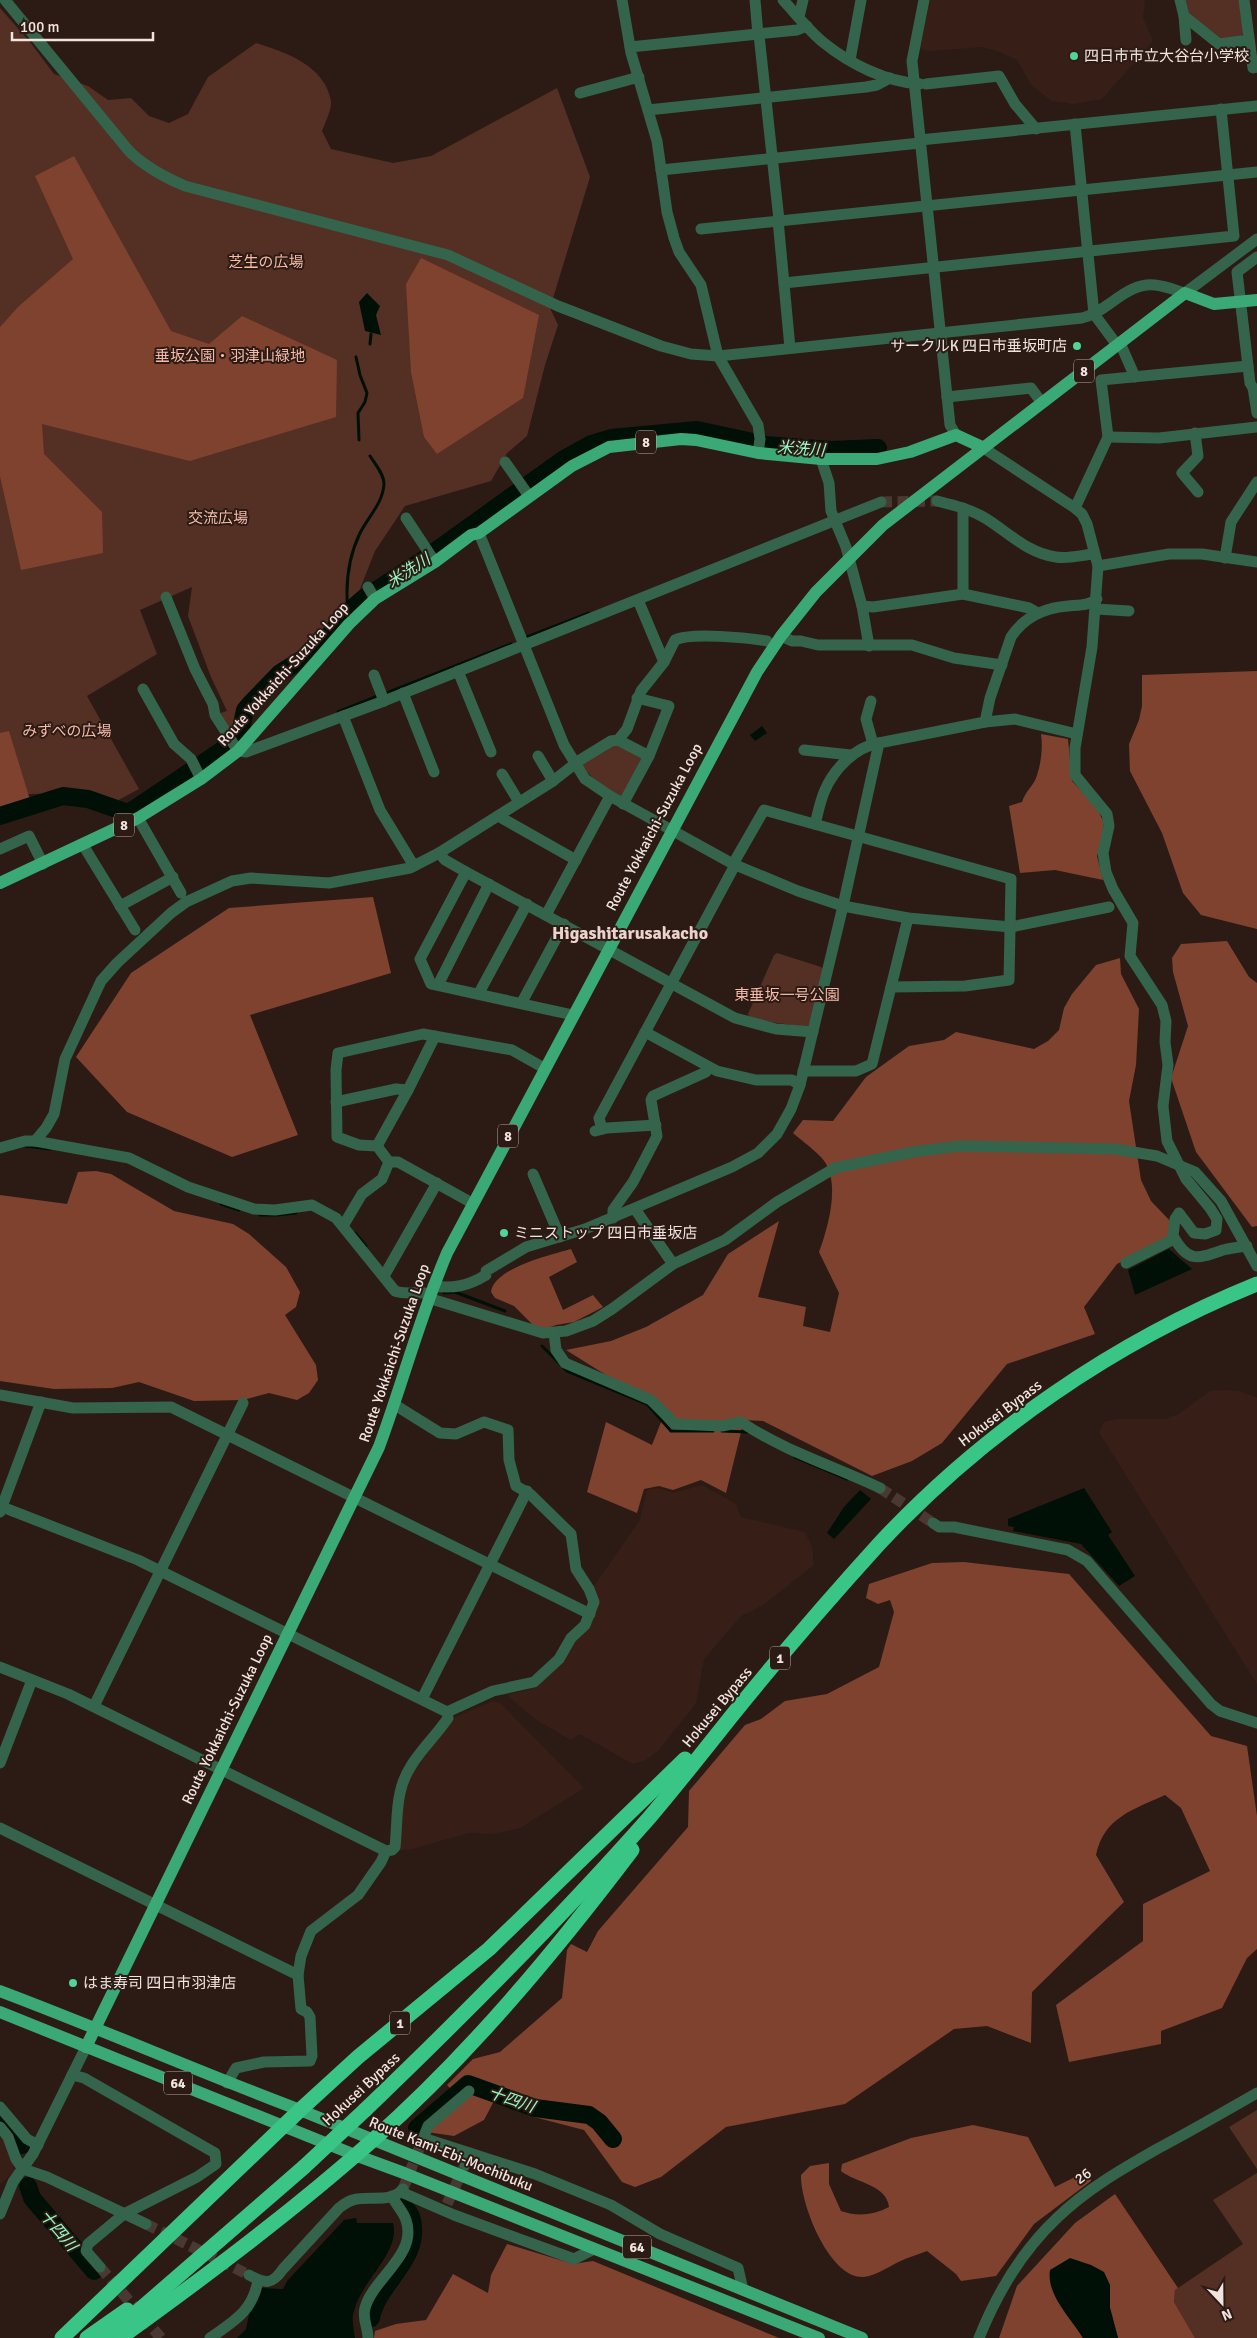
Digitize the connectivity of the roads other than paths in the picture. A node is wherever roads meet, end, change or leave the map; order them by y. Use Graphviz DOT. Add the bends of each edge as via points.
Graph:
graph roads {
  1 [pos="5,0"];
  2 [pos="622,0"];
  3 [pos="755,0"];
  4 [pos="783,0"];
  5 [pos="804,0"];
  6 [pos="861,0"];
  7 [pos="924,0"];
  8 [pos="1180,0"];
  9 [pos="1244,0"];
  10 [pos="1184,16"];
  11 [pos="799,17"];
  12 [pos="807,26"];
  13 [pos="759,35"];
  14 [pos="1186,40"];
  15 [pos="1249,40"];
  16 [pos="630,47"];
  17 [pos="850,60"];
  18 [pos="1257,68"];
  19 [pos="639,76"];
  20 [pos="890,78"];
  21 [pos="920,84"];
  22 [pos="580,93"];
  23 [pos="765,97"];
  24 [pos="1257,106"];
  25 [pos="1221,109"];
  26 [pos="648,110"];
  27 [pos="1075,124"];
  28 [pos="1036,128"];
  29 [pos="920,142"];
  30 [pos="772,158"];
  31 [pos="661,170"];
  32 [pos="1257,172"];
  33 [pos="1227,174"];
  34 [pos="1081,190"];
  35 [pos="927,205"];
  36 [pos="778,220"];
  37 [pos="701,228"];
  38 [pos="1257,239"];
  39 [pos="1087,252"];
  40 [pos="1257,257"];
  41 [pos="934,267"];
  42 [pos="784,283"];
  43 [pos="1185,293"];
  44 [pos="1257,300"];
  45 [pos="1241,303"];
  46 [pos="1094,314"];
  47 [pos="940,332"];
  48 [pos="1119,344"];
  49 [pos="790,348"];
  50 [pos="718,356"];
  51 [pos="1248,366"];
  52 [pos="1135,377"];
  53 [pos="947,397"];
  54 [pos="1042,403"];
  55 [pos="1257,413"];
  56 [pos="1257,426"];
  57 [pos="1195,434"];
  58 [pos="956,435"];
  59 [pos="1108,437"];
  60 [pos="759,447"];
  61 [pos="982,447"];
  62 [pos="820,459"];
  63 [pos="505,462"];
  64 [pos="1257,482"];
  65 [pos="524,489"];
  66 [pos="1198,492"];
  67 [pos="937,501"];
  68 [pos="881,502"];
  69 [pos="963,508"];
  70 [pos="1074,508"];
  71 [pos="406,518"];
  72 [pos="834,521"];
  73 [pos="479,533"];
  74 [pos="1094,554"];
  75 [pos="432,557"];
  76 [pos="848,558"];
  77 [pos="1225,558"];
  78 [pos="1257,562"];
  79 [pos="1098,566"];
  80 [pos="963,594"];
  81 [pos="166,597"];
  82 [pos="638,600"];
  83 [pos="1096,604"];
  84 [pos="862,606"];
  85 [pos="1129,611"];
  86 [pos="1038,613"];
  87 [pos="781,636"];
  88 [pos="767,641"];
  89 [pos="524,645"];
  90 [pos="869,646"];
  91 [pos="664,662"];
  92 [pos="1002,665"];
  93 [pos="458,671"];
  94 [pos="374,675"];
  95 [pos="143,689"];
  96 [pos="403,693"];
  97 [pos="382,697"];
  98 [pos="637,698"];
  99 [pos="871,701"];
  100 [pos="343,716"];
  101 [pos="985,722"];
  102 [pos="1077,734"];
  103 [pos="618,740"];
  104 [pos="876,743"];
  105 [pos="237,749"];
  106 [pos="804,750"];
  107 [pos="490,752"];
  108 [pos="851,755"];
  109 [pos="538,756"];
  110 [pos="649,756"];
  111 [pos="574,765"];
  112 [pos="434,772"];
  113 [pos="502,774"];
  114 [pos="200,777"];
  115 [pos="552,781"];
  116 [pos="610,796"];
  117 [pos="519,802"];
  118 [pos="623,804"];
  119 [pos="498,816"];
  120 [pos="138,818"];
  121 [pos="815,824"];
  122 [pos="670,831"];
  123 [pos="859,836"];
  124 [pos="83,845"];
  125 [pos="0,849"];
  126 [pos="439,853"];
  127 [pos="576,860"];
  128 [pos="43,864"];
  129 [pos="734,864"];
  130 [pos="414,866"];
  131 [pos="466,872"];
  132 [pos="173,877"];
  133 [pos="0,883"];
  134 [pos="489,884"];
  135 [pos="182,893"];
  136 [pos="527,904"];
  137 [pos="120,906"];
  138 [pos="843,906"];
  139 [pos="1109,907"];
  140 [pos="546,914"];
  141 [pos="908,918"];
  142 [pos="564,924"];
  143 [pos="1011,927"];
  144 [pos="135,930"];
  145 [pos="608,948"];
  146 [pos="672,983"];
  147 [pos="438,985"];
  148 [pos="891,986"];
  149 [pos="479,993"];
  150 [pos="522,1002"];
  151 [pos="573,1015"];
  152 [pos="645,1032"];
  153 [pos="813,1032"];
  154 [pos="435,1036"];
  155 [pos="710,1067"];
  156 [pos="544,1068"];
  157 [pos="803,1071"];
  158 [pos="800,1085"];
  159 [pos="408,1090"];
  160 [pos="336,1102"];
  161 [pos="656,1125"];
  162 [pos="36,1141"];
  163 [pos="377,1146"];
  164 [pos="0,1148"];
  165 [pos="388,1162"];
  166 [pos="1179,1166"];
  167 [pos="533,1174"];
  168 [pos="437,1183"];
  169 [pos="472,1203"];
  170 [pos="635,1208"];
  171 [pos="613,1218"];
  172 [pos="345,1224"];
  173 [pos="1175,1228"];
  174 [pos="560,1237"];
  175 [pos="1248,1246"];
  176 [pos="1126,1263"];
  177 [pos="674,1264"];
  178 [pos="1257,1266"];
  179 [pos="384,1276"];
  180 [pos="1257,1284"];
  181 [pos="430,1292"];
  182 [pos="554,1333"];
  183 [pos="0,1394"];
  184 [pos="41,1402"];
  185 [pos="243,1403"];
  186 [pos="395,1404"];
  187 [pos="227,1435"];
  188 [pos="880,1488"];
  189 [pos="527,1491"];
  190 [pos="355,1498"];
  191 [pos="1,1508"];
  192 [pos="933,1523"];
  193 [pos="490,1564"];
  194 [pos="159,1570"];
  195 [pos="590,1614"];
  196 [pos="288,1633"];
  197 [pos="0,1667"];
  198 [pos="32,1680"];
  199 [pos="422,1699"];
  200 [pos="94,1706"];
  201 [pos="738,1708"];
  202 [pos="447,1712"];
  203 [pos="1257,1722"];
  204 [pos="5,1734"];
  205 [pos="0,1763"];
  206 [pos="220,1770"];
  207 [pos="0,1828"];
  208 [pos="386,1851"];
  209 [pos="155,1905"];
  210 [pos="298,1975"];
  211 [pos="0,1991"];
  212 [pos="0,2012"];
  213 [pos="96,2028"];
  214 [pos="86,2047"];
  215 [pos="72,2075"];
  216 [pos="227,2083"];
  217 [pos="469,2091"];
  218 [pos="1257,2093"];
  219 [pos="0,2107"];
  220 [pos="300,2110"];
  221 [pos="283,2126"];
  222 [pos="0,2127"];
  223 [pos="373,2140"];
  224 [pos="38,2144"];
  225 [pos="470,2153"];
  226 [pos="355,2155"];
  227 [pos="465,2165"];
  228 [pos="23,2169"];
  229 [pos="398,2193"];
  230 [pos="0,2214"];
  231 [pos="124,2214"];
  232 [pos="251,2214"];
  233 [pos="146,2224"];
  234 [pos="594,2249"];
  235 [pos="100,2267"];
  236 [pos="743,2290"];
  237 [pos="62,2338"];
  238 [pos="87,2338"];
  239 [pos="107,2338"];
  240 [pos="120,2338"];
  241 [pos="210,2338"];
  242 [pos="368,2338"];
  243 [pos="819,2338"];
  244 [pos="862,2338"];
  245 [pos="979,2338"];
  1 -- 50 [label="street" via="129,151 141,163 166,178 185,186 448,255 558,306 661,346 692,354"];
  2 -- 16 [label="street"];
  3 -- 13 [label="street"];
  4 -- 11 [label="street"];
  5 -- 11 [label="street"];
  6 -- 17 [label="street"];
  7 -- 21 [label="street" via="912,61"];
  8 -- 10 [label="street"];
  9 -- 15 [label="street"];
  10 -- 14 [label="street"];
  10 -- 15 [label="street" via="1219,44"];
  11 -- 12 [label="street"];
  12 -- 13 [label="street"];
  12 -- 17 [label="street" via="823,42"];
  13 -- 16 [label="street"];
  13 -- 23 [label="street"];
  15 -- 18 [label="street" via="1253,68"];
  16 -- 19 [label="street"];
  17 -- 20 [label="street"];
  19 -- 22 [label="street"];
  19 -- 26 [label="street"];
  20 -- 21 [label="street"];
  20 -- 23 [label="street" via="872,86"];
  21 -- 28 [label="street" via="999,76"];
  21 -- 29 [label="street"];
  23 -- 26 [label="street"];
  23 -- 30 [label="street"];
  24 -- 25 [label="street"];
  25 -- 27 [label="street"];
  25 -- 33 [label="street"];
  26 -- 31 [label="street"];
  27 -- 28 [label="street"];
  27 -- 34 [label="street"];
  28 -- 29 [label="street"];
  29 -- 30 [label="street"];
  29 -- 35 [label="street"];
  30 -- 31 [label="street"];
  30 -- 36 [label="street"];
  31 -- 50 [label="street" via="674,238 701,285"];
  32 -- 33 [label="street"];
  33 -- 34 [label="street"];
  33 -- 39 [label="street" via="1234,236"];
  34 -- 35 [label="street"];
  34 -- 39 [label="street"];
  35 -- 36 [label="street"];
  35 -- 41 [label="street"];
  36 -- 37 [label="street"];
  36 -- 42 [label="street"];
  38 -- 43 [label="street"];
  39 -- 41 [label="street"];
  39 -- 46 [label="street"];
  40 -- 45 [label="street" via="1238,272"];
  41 -- 42 [label="street"];
  41 -- 47 [label="street"];
  42 -- 49 [label="street"];
  43 -- 45 [label="main road" via="1214,304"];
  43 -- 46 [label="street" via="1154,285 1145,286 1128,292"];
  43 -- 48 [label="main road, Route Yokkaichi-Suzuka Loop / 8"];
  44 -- 45 [label="main road"];
  45 -- 51 [label="street"];
  46 -- 47 [label="street" via="1082,318"];
  46 -- 48 [label="street"];
  47 -- 49 [label="street"];
  47 -- 53 [label="street"];
  48 -- 52 [label="street"];
  48 -- 54 [label="main road, Route Yokkaichi-Suzuka Loop / 8"];
  49 -- 50 [label="street"];
  50 -- 60 [label="street" via="760,431"];
  51 -- 52 [label="street"];
  51 -- 55 [label="street"];
  52 -- 59 [label="street" via="1101,380"];
  53 -- 54 [label="street" via="1030,388"];
  53 -- 58 [label="street" via="950,425"];
  54 -- 61 [label="main road, Route Yokkaichi-Suzuka Loop / 8"];
  56 -- 57 [label="street"];
  57 -- 59 [label="street" via="1159,438"];
  57 -- 66 [label="street" via="1198,456 1182,473"];
  58 -- 61 [label="main road"];
  58 -- 62 [label="main road, Route Yokkaichi-Suzuka Loop / 8" via="877,460"];
  59 -- 70 [label="street"];
  60 -- 62 [label="main road, Route Yokkaichi-Suzuka Loop / 8"];
  60 -- 65 [label="main road, Route Yokkaichi-Suzuka Loop / 8" via="681,439 610,447"];
  61 -- 70 [label="street"];
  61 -- 76 [label="main road, Route Yokkaichi-Suzuka Loop / 8" via="883,525"];
  62 -- 72 [label="street" via="829,483"];
  63 -- 65 [label="street"];
  64 -- 77 [label="street" via="1231,522"];
  65 -- 73 [label="main road, Route Yokkaichi-Suzuka Loop / 8"];
  67 -- 69 [label="street"];
  68 -- 72 [label="street"];
  69 -- 74 [label="street" via="985,518 1038,553 1058,557"];
  69 -- 80 [label="street"];
  70 -- 74 [label="street" via="1085,519"];
  71 -- 75 [label="street"];
  72 -- 76 [label="street"];
  72 -- 82 [label="street"];
  73 -- 75 [label="main road, Route Yokkaichi-Suzuka Loop / 8"];
  73 -- 89 [label="street"];
  74 -- 79 [label="street"];
  75 -- 105 [label="main road, Route Yokkaichi-Suzuka Loop / 8" via="372,594"];
  76 -- 84 [label="street"];
  76 -- 87 [label="main road, Route Yokkaichi-Suzuka Loop / 8"];
  77 -- 78 [label="street"];
  77 -- 79 [label="street" via="1169,554"];
  79 -- 83 [label="street"];
  80 -- 84 [label="street"];
  80 -- 86 [label="street" via="1030,608"];
  81 -- 105 [label="street" via="215,715"];
  82 -- 89 [label="street"];
  82 -- 91 [label="street"];
  83 -- 85 [label="street"];
  83 -- 86 [label="street" via="1060,607"];
  83 -- 102 [label="street"];
  84 -- 90 [label="street"];
  86 -- 92 [label="street" via="1011,637"];
  87 -- 90 [label="street" via="818,645"];
  87 -- 122 [label="main road, Route Yokkaichi-Suzuka Loop / 8" via="743,696"];
  88 -- 91 [label="street" via="686,636 675,640"];
  89 -- 93 [label="street"];
  89 -- 111 [label="street"];
  90 -- 92 [label="street" via="912,645 954,658"];
  91 -- 98 [label="street"];
  92 -- 101 [label="street"];
  93 -- 96 [label="street"];
  93 -- 107 [label="street"];
  94 -- 97 [label="street"];
  95 -- 114 [label="street" via="174,744 191,759"];
  96 -- 97 [label="street"];
  96 -- 112 [label="street"];
  97 -- 100 [label="street"];
  98 -- 103 [label="street" via="627,730"];
  98 -- 110 [label="street" via="670,706"];
  99 -- 104 [label="street" via="866,718"];
  100 -- 105 [label="street" via="257,749 246,752"];
  100 -- 130 [label="street" via="380,810"];
  101 -- 102 [label="street" via="1015,719"];
  101 -- 104 [label="street"];
  102 -- 166 [label="street" via="1075,775 1103,807 1108,818 1104,865 1113,889 1133,923 1130,956 1162,1005 1166,1021 1168,1065 1164,1124 1167,1140"];
  103 -- 110 [label="street"];
  103 -- 111 [label="street" via="611,741"];
  104 -- 108 [label="street"];
  104 -- 123 [label="street"];
  105 -- 114 [label="main road, Route Yokkaichi-Suzuka Loop / 8"];
  106 -- 108 [label="street"];
  108 -- 121 [label="street" via="825,788"];
  109 -- 115 [label="street"];
  110 -- 118 [label="street"];
  111 -- 115 [label="street"];
  111 -- 116 [label="street" via="585,779"];
  113 -- 117 [label="street"];
  114 -- 120 [label="main road, Route Yokkaichi-Suzuka Loop / 8"];
  115 -- 117 [label="street"];
  116 -- 118 [label="street"];
  116 -- 127 [label="street"];
  117 -- 119 [label="street"];
  118 -- 122 [label="street"];
  119 -- 126 [label="street"];
  119 -- 127 [label="street"];
  120 -- 124 [label="main road, Route Yokkaichi-Suzuka Loop / 8"];
  120 -- 132 [label="street"];
  121 -- 123 [label="street"];
  121 -- 129 [label="street" via="764,810"];
  122 -- 129 [label="street"];
  122 -- 145 [label="main road, Route Yokkaichi-Suzuka Loop / 8"];
  123 -- 138 [label="street"];
  123 -- 143 [label="street" via="1011,879"];
  124 -- 128 [label="main road, Route Yokkaichi-Suzuka Loop / 8"];
  124 -- 137 [label="street"];
  125 -- 128 [label="street" via="29,836"];
  126 -- 130 [label="street"];
  126 -- 131 [label="street"];
  127 -- 140 [label="street"];
  128 -- 133 [label="main road, Route Yokkaichi-Suzuka Loop / 8"];
  129 -- 138 [label="street"];
  129 -- 146 [label="street"];
  130 -- 162 [label="street" via="329,883 232,880 186,902 101,981 65,1059 54,1114"];
  131 -- 134 [label="street"];
  131 -- 147 [label="street" via="420,959 431,984"];
  132 -- 135 [label="street"];
  132 -- 137 [label="street"];
  134 -- 136 [label="street"];
  134 -- 147 [label="street"];
  136 -- 140 [label="street"];
  136 -- 149 [label="street"];
  137 -- 144 [label="street"];
  138 -- 141 [label="street"];
  138 -- 153 [label="street"];
  139 -- 143 [label="street"];
  140 -- 142 [label="street"];
  141 -- 143 [label="street"];
  141 -- 148 [label="street"];
  142 -- 145 [label="street"];
  142 -- 150 [label="street"];
  143 -- 148 [label="street" via="1009,980 965,986"];
  145 -- 146 [label="street"];
  145 -- 151 [label="main road, Route Yokkaichi-Suzuka Loop / 8"];
  146 -- 152 [label="street"];
  146 -- 153 [label="street" via="742,1021 776,1029"];
  147 -- 149 [label="street"];
  148 -- 157 [label="street" via="872,1064 856,1071"];
  149 -- 150 [label="street"];
  150 -- 151 [label="street"];
  151 -- 156 [label="main road, Route Yokkaichi-Suzuka Loop / 8"];
  152 -- 155 [label="street"];
  152 -- 161 [label="street" via="600,1118 598,1130"];
  153 -- 157 [label="street"];
  154 -- 156 [label="street" via="512,1050"];
  154 -- 159 [label="street"];
  154 -- 160 [label="street" via="423,1034 338,1052"];
  155 -- 158 [label="street" via="756,1080 792,1080"];
  155 -- 161 [label="street" via="706,1072 653,1096"];
  156 -- 169 [label="main road, Route Yokkaichi-Suzuka Loop / 8"];
  157 -- 158 [label="street"];
  158 -- 170 [label="street" via="786,1120 758,1153"];
  159 -- 160 [label="street" via="396,1089"];
  159 -- 163 [label="street"];
  160 -- 163 [label="street" via="337,1137 359,1145"];
  161 -- 171 [label="street" via="657,1136 614,1210"];
  162 -- 164 [label="street"];
  162 -- 172 [label="street" via="129,1158 188,1187 254,1209 318,1208"];
  163 -- 165 [label="street"];
  165 -- 168 [label="street" via="398,1162"];
  165 -- 172 [label="street" via="382,1179 362,1194"];
  166 -- 173 [label="street" via="1217,1219 1216,1230 1194,1233 1179,1213"];
  166 -- 175 [label="street" via="1195,1172 1220,1201"];
  166 -- 177 [label="street" via="1157,1156 1115,1149 960,1146 913,1152 835,1168 777,1202 725,1240"];
  167 -- 174 [label="street"];
  168 -- 169 [label="street"];
  168 -- 179 [label="street"];
  169 -- 181 [label="main road, Route Yokkaichi-Suzuka Loop / 8"];
  170 -- 171 [label="street"];
  170 -- 177 [label="street"];
  171 -- 174 [label="street"];
  172 -- 179 [label="street"];
  173 -- 175 [label="street" via="1181,1249 1194,1258"];
  173 -- 176 [label="street"];
  174 -- 181 [label="street" via="526,1247 471,1284"];
  175 -- 178 [label="street"];
  177 -- 182 [label="street" via="593,1321"];
  179 -- 181 [label="street" via="399,1293"];
  180 -- 201 [label="highway, Hokusei Bypass / 1" via="1122,1350 1067,1384 969,1459 924,1498 880,1543"];
  181 -- 182 [label="street" via="509,1324"];
  181 -- 186 [label="main road, Route Yokkaichi-Suzuka Loop / 8"];
  182 -- 188 [label="street" via="556,1350 565,1363 651,1400 675,1424 722,1426 742,1422 817,1463"];
  183 -- 184 [label="street"];
  184 -- 187 [label="street" via="73,1408 171,1408"];
  184 -- 191 [label="street"];
  185 -- 187 [label="street"];
  186 -- 189 [label="street" via="440,1433 456,1434 484,1422 505,1428 510,1435 509,1460 516,1486"];
  186 -- 190 [label="main road, Route Yokkaichi-Suzuka Loop / 8"];
  187 -- 190 [label="street"];
  187 -- 194 [label="street"];
  189 -- 193 [label="street"];
  189 -- 195 [label="street" via="571,1534 576,1568 594,1602"];
  190 -- 193 [label="street"];
  190 -- 196 [label="main road, Route Yokkaichi-Suzuka Loop / 8"];
  191 -- 194 [label="street"];
  192 -- 203 [label="street" via="939,1527 954,1527 1079,1555 1211,1704 1220,1711"];
  193 -- 195 [label="street"];
  193 -- 199 [label="street"];
  194 -- 196 [label="street"];
  194 -- 200 [label="street"];
  195 -- 202 [label="street" via="559,1659 534,1682 493,1690"];
  196 -- 199 [label="street"];
  196 -- 206 [label="main road, Route Yokkaichi-Suzuka Loop / 8"];
  197 -- 198 [label="street"];
  198 -- 200 [label="street"];
  198 -- 204 [label="street"];
  199 -- 202 [label="street"];
  200 -- 206 [label="street"];
  201 -- 220 [label="highway, 1" via="489,1949 358,2057"];
  201 -- 223 [label="highway, 1" via="597,1895 500,2013"];
  201 -- 232 [label="highway, Hokusei Bypass / 1, bridge" via="651,1815 476,2002"];
  202 -- 208 [label="street" via="448,1718 410,1768 400,1793 395,1847"];
  204 -- 205 [label="street"];
  206 -- 208 [label="street"];
  206 -- 209 [label="main road, Route Yokkaichi-Suzuka Loop / 8"];
  207 -- 209 [label="street"];
  208 -- 210 [label="street" via="358,1895 311,1931 301,1956"];
  209 -- 210 [label="street"];
  209 -- 213 [label="main road, Route Yokkaichi-Suzuka Loop / 8"];
  210 -- 216 [label="street" via="301,2009 310,2017 310,2061 264,2062 236,2068"];
  211 -- 213 [label="main road, Route Kami-Ebi-Mochibuku / 64"];
  212 -- 214 [label="main road, 64"];
  213 -- 214 [label="main road, Route Yokkaichi-Suzuka Loop / 8"];
  213 -- 216 [label="main road, Route Kami-Ebi-Mochibuku / 64"];
  214 -- 215 [label="street"];
  214 -- 221 [label="main road, 64"];
  215 -- 224 [label="street"];
  215 -- 231 [label="street" via="215,2152 216,2164 197,2177"];
  216 -- 220 [label="main road, Route Kami-Ebi-Mochibuku / 64"];
  217 -- 225 [label="street" via="428,2126 422,2141"];
  218 -- 245 [label="street, 26" via="1103,2180 1058,2217 1010,2275"];
  219 -- 224 [label="street" via="27,2140"];
  220 -- 221 [label="highway, 1"];
  220 -- 223 [label="main road, Route Kami-Ebi-Mochibuku / 64"];
  221 -- 226 [label="main road, 64"];
  221 -- 237 [label="highway, 1"];
  222 -- 228 [label="street"];
  223 -- 226 [label="highway, 1"];
  223 -- 236 [label="main road, Route Kami-Ebi-Mochibuku / 64"];
  224 -- 228 [label="street"];
  225 -- 227 [label="street"];
  225 -- 236 [label="street" via="535,2174 612,2205 660,2234 738,2268"];
  226 -- 234 [label="main road, 64"];
  226 -- 240 [label="highway, 1" via="287,2212"];
  228 -- 230 [label="street" via="13,2182"];
  228 -- 231 [label="street"];
  229 -- 234 [label="street" via="446,2208 574,2258"];
  229 -- 241 [label="street" via="348,2201 276,2279 268,2282 254,2277 255,2292 245,2312"];
  229 -- 242 [label="street" via="406,2221 405,2247 368,2300 364,2317"];
  231 -- 233 [label="street"];
  231 -- 235 [label="street" via="85,2248"];
  232 -- 238 [label="highway, Hokusei Bypass / 1"];
  232 -- 239 [label="highway, Hokusei Bypass / 1"];
  234 -- 243 [label="main road, 64"];
  236 -- 244 [label="main road, Route Kami-Ebi-Mochibuku / 64"];
}
